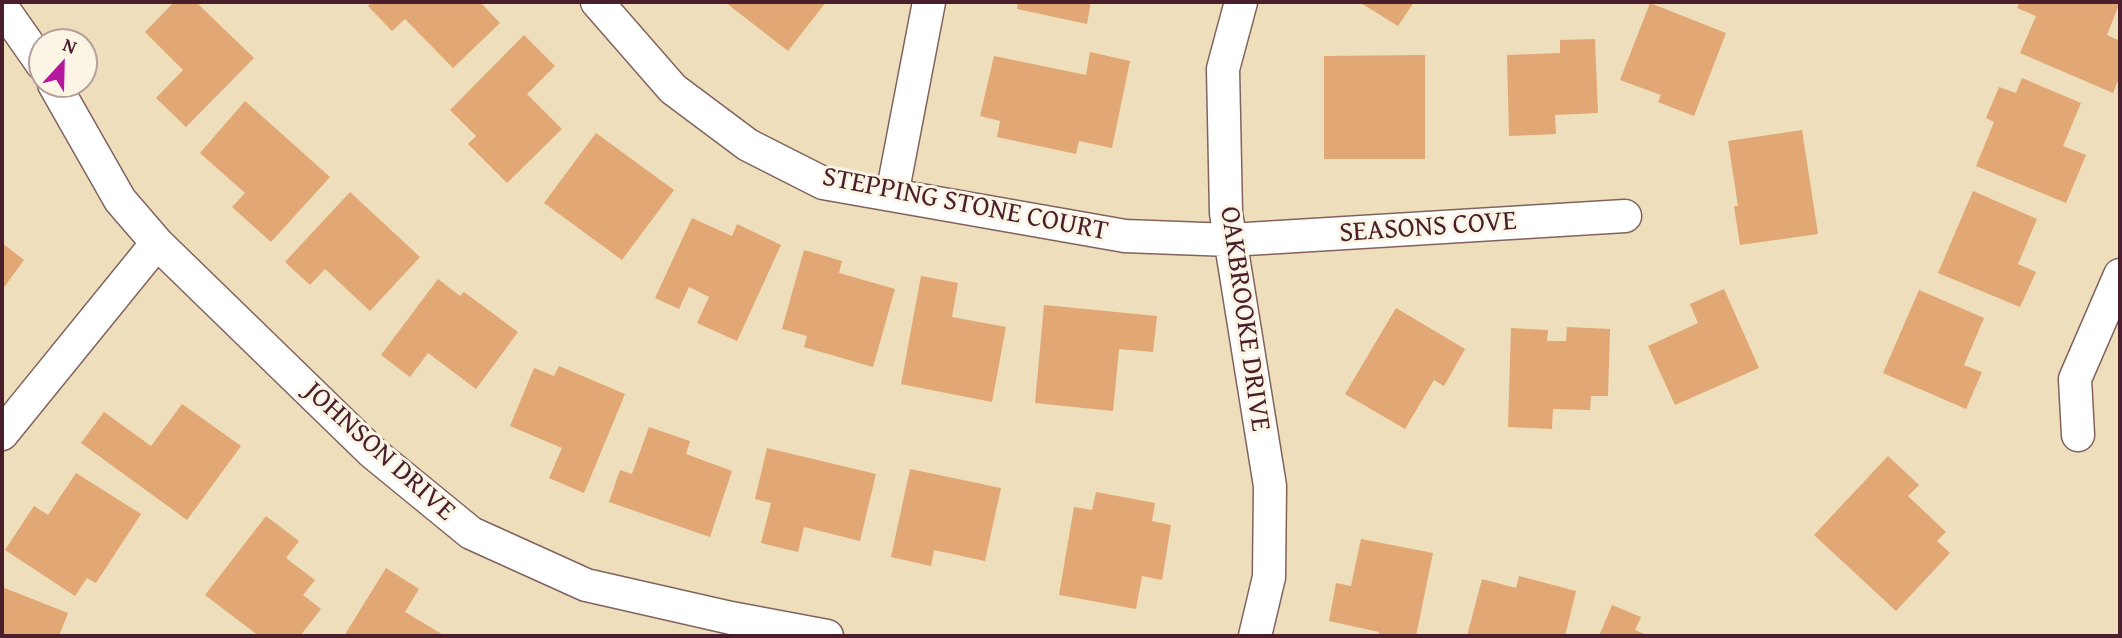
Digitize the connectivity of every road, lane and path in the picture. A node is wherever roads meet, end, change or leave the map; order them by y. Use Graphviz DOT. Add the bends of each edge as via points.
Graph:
graph roads {
  1 [pos="597,2"];
  2 [pos="929,2"];
  3 [pos="1241,2"];
  4 [pos="2,7"];
  5 [pos="28,44"];
  6 [pos="62,98"];
  7 [pos="892,195"];
  8 [pos="1625,216"];
  9 [pos="1230,240"];
  10 [pos="157,243"];
  11 [pos="2120,275"];
  12 [pos="2,434"];
  13 [pos="2078,435"];
  14 [pos="827,636"];
  15 [pos="1255,636"];
  1 -- 7 [label="street, STEPPING STONE COURT" via="673,89 748,145 823,183"];
  2 -- 7 [label="street"];
  3 -- 9 [label="street, OAKBROOKE DRIVE" via="1223,69"];
  4 -- 5 [label="street"];
  6 -- 10 [label="street, JOHNSON DRIVE" via="120,200"];
  7 -- 9 [label="street, STEPPING STONE COURT" via="1125,236"];
  8 -- 9 [label="street, SEASONS COVE"];
  9 -- 15 [label="street, OAKBROOKE DRIVE" via="1270,486 1269,577"];
  10 -- 12 [label="street"];
  10 -- 14 [label="street, JOHNSON DRIVE" via="372,453 471,533 586,584"];
  11 -- 13 [label="street" via="2075,379"];
}
